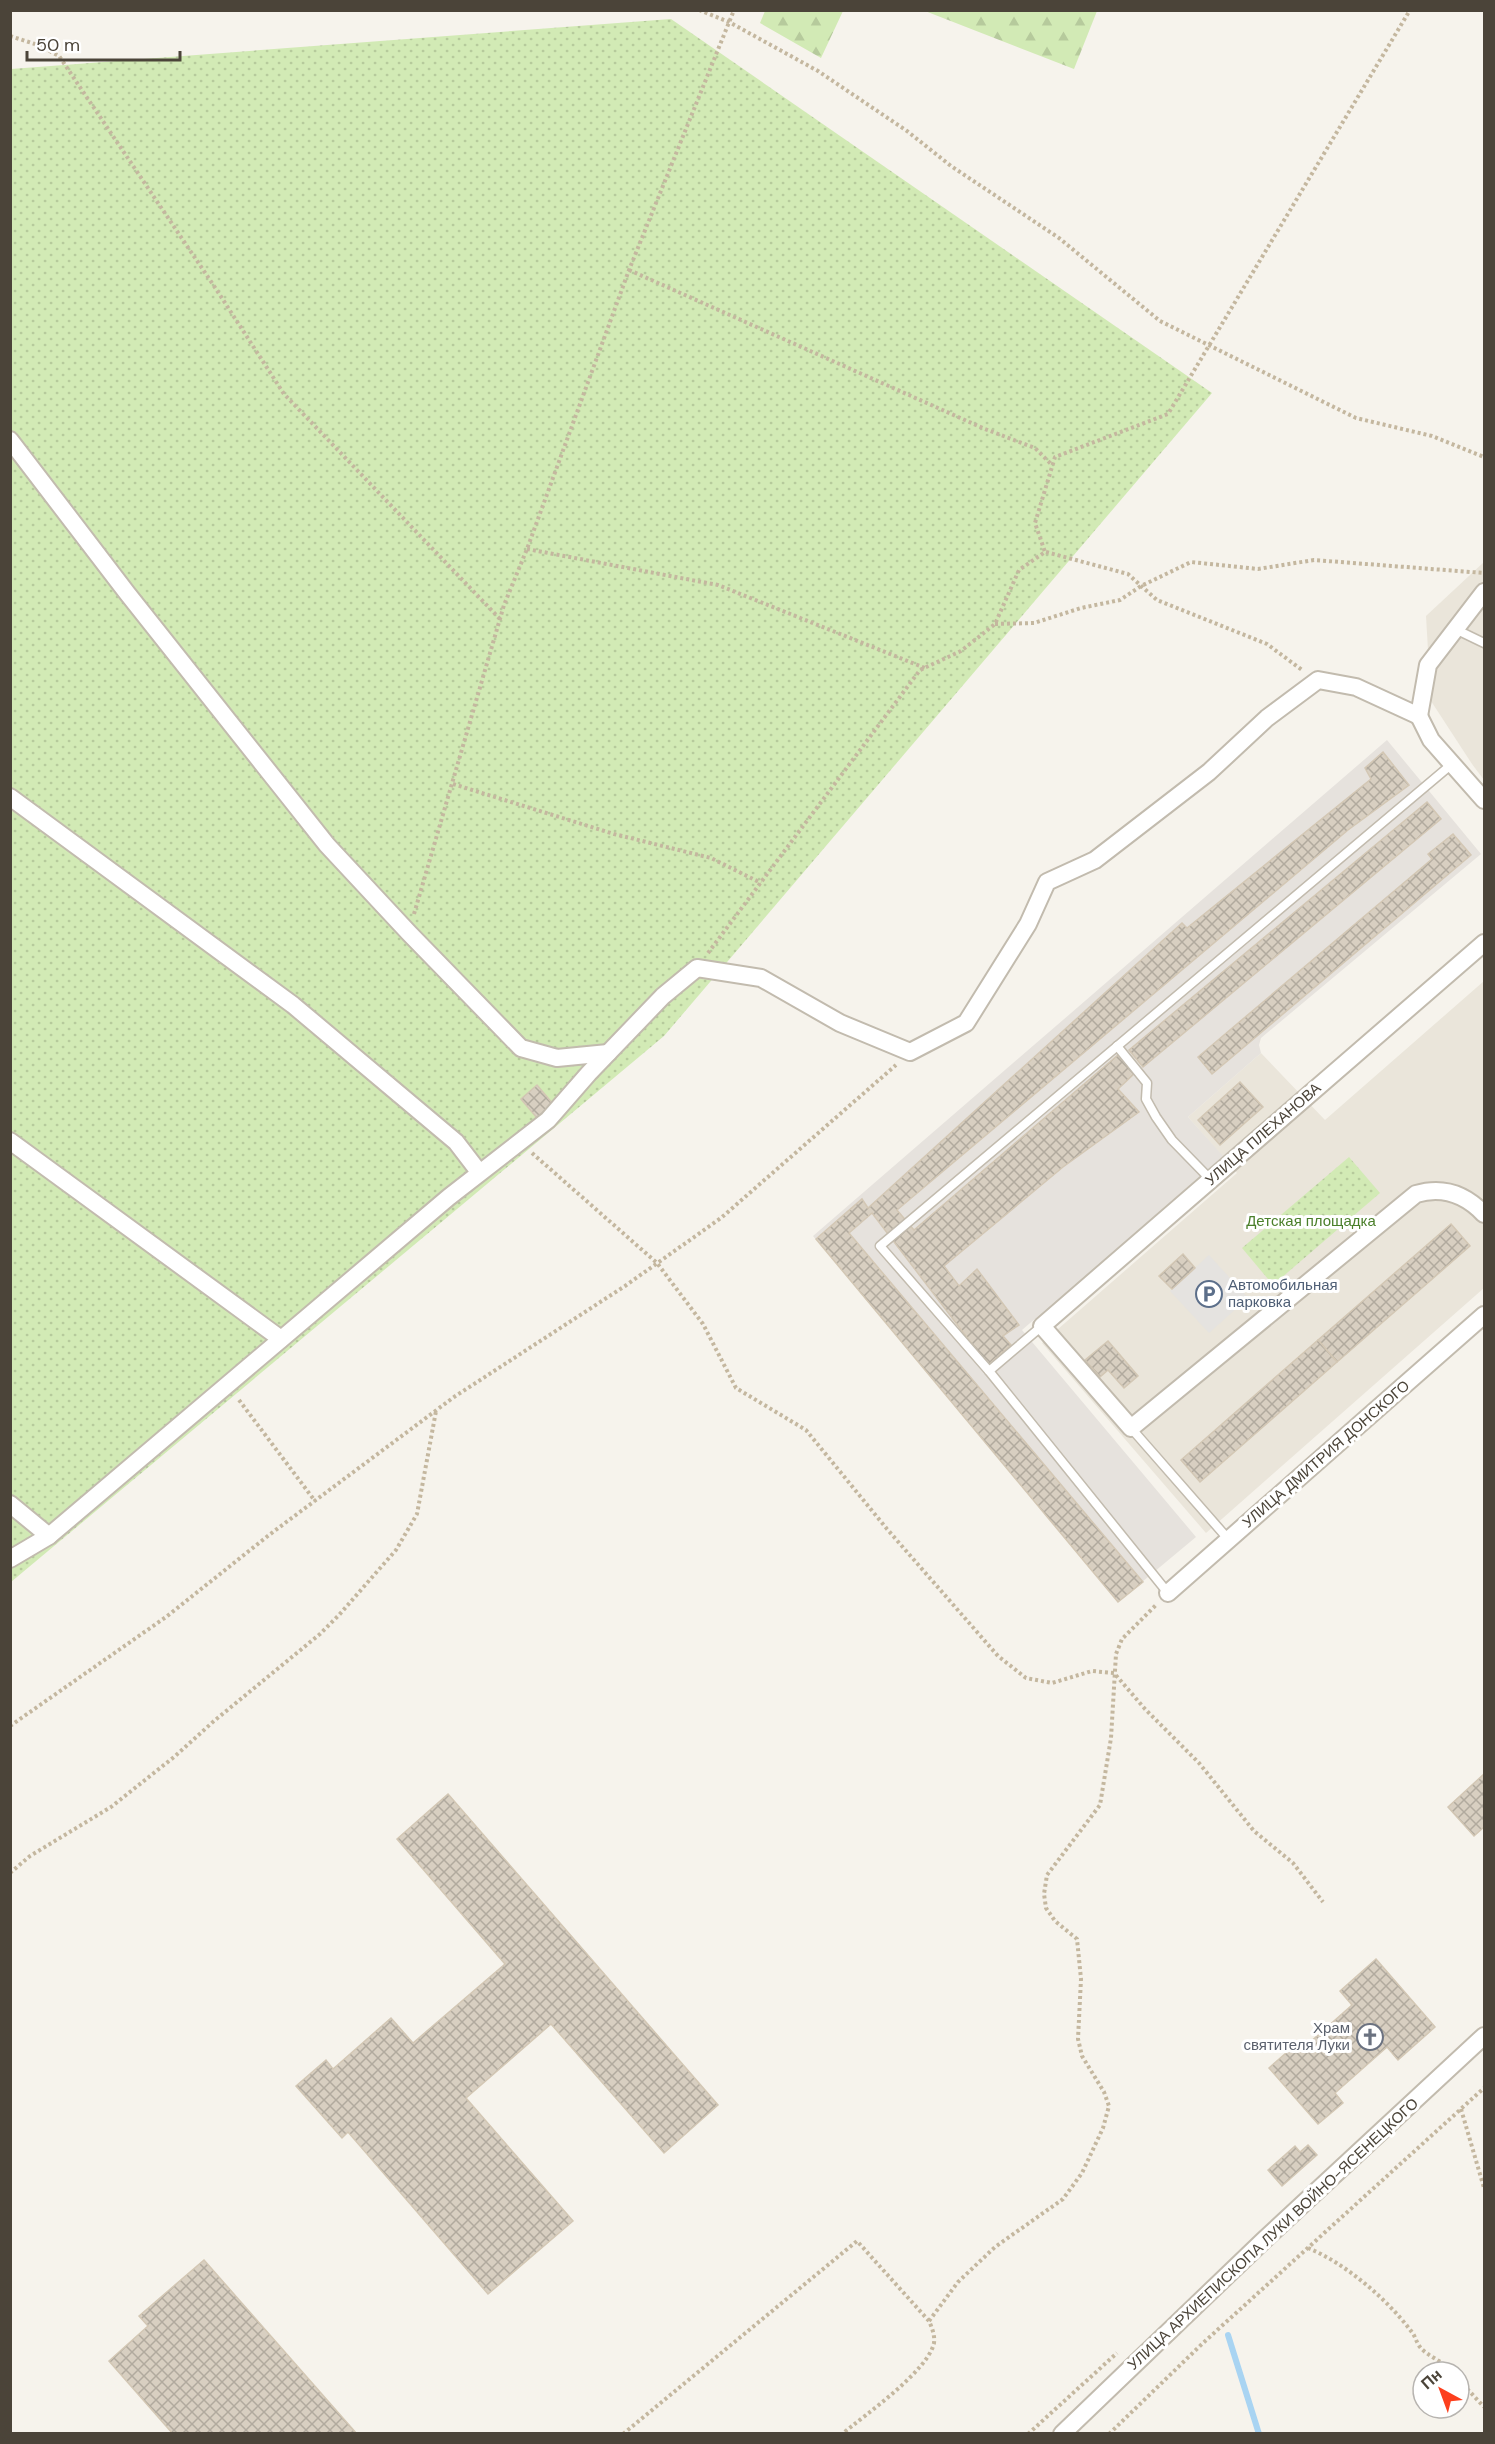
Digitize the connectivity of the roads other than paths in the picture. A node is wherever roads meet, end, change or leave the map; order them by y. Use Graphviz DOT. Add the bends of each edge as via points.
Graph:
graph roads {
  1 [pos="10,440"];
  2 [pos="1485,592"];
  3 [pos="1454,628"];
  4 [pos="1485,643"];
  5 [pos="1419,716"];
  6 [pos="1452,764"];
  7 [pos="10,797"];
  8 [pos="1485,800"];
  9 [pos="1485,943"];
  10 [pos="1118,1046"];
  11 [pos="608,1053"];
  12 [pos="10,1141"];
  13 [pos="479,1172"];
  14 [pos="1211,1180"];
  15 [pos="1485,1214"];
  16 [pos="1485,1315"];
  17 [pos="1042,1326"];
  18 [pos="281,1339"];
  19 [pos="988,1371"];
  20 [pos="1131,1428"];
  21 [pos="10,1504"];
  22 [pos="49,1536"];
  23 [pos="1229,1540"];
  24 [pos="10,1559"];
  25 [pos="1168,1593"];
  26 [pos="1485,2036"];
  27 [pos="1062,2433"];
  1 -- 11 [label="street" via="320,836 521,1048 557,1059"];
  2 -- 3 [label="street"];
  3 -- 4 [label="lane"];
  3 -- 5 [label="street" via="1428,665"];
  5 -- 6 [label="street" via="1431,740"];
  5 -- 11 [label="street" via="1356,687 1318,680 1267,718 1209,772 1095,860 1047,882 1028,924 966,1023 910,1052 840,1023 761,978 697,968 663,996"];
  6 -- 8 [label="street"];
  6 -- 10 [label="lane"];
  7 -- 13 [label="street" via="293,1005 456,1142"];
  9 -- 14 [label="street, УЛИЦА ПЛЕХАНОВА"];
  10 -- 14 [label="lane" via="1147,1083 1146,1099 1172,1140"];
  10 -- 19 [label="lane" via="880,1246"];
  11 -- 13 [label="street" via="548,1120"];
  12 -- 18 [label="street"];
  13 -- 18 [label="street"];
  14 -- 17 [label="street, УЛИЦА ПЛЕХАНОВА"];
  15 -- 20 [label="street" via="1471,1200 1455,1194 1430,1190 1416,1194"];
  16 -- 23 [label="street, УЛИЦА ДМИТРИЯ ДОНСКОГО"];
  17 -- 19 [label="lane"];
  17 -- 20 [label="street"];
  18 -- 22 [label="street"];
  19 -- 25 [label="lane"];
  20 -- 23 [label="lane"];
  21 -- 22 [label="street"];
  22 -- 24 [label="street"];
  23 -- 25 [label="street, УЛИЦА ДМИТРИЯ ДОНСКОГО"];
  26 -- 27 [label="street, УЛИЦА АРХИЕПИСКОПА ЛУКИ ВОЙНО-ЯСЕНЕЦКОГО"];
}
